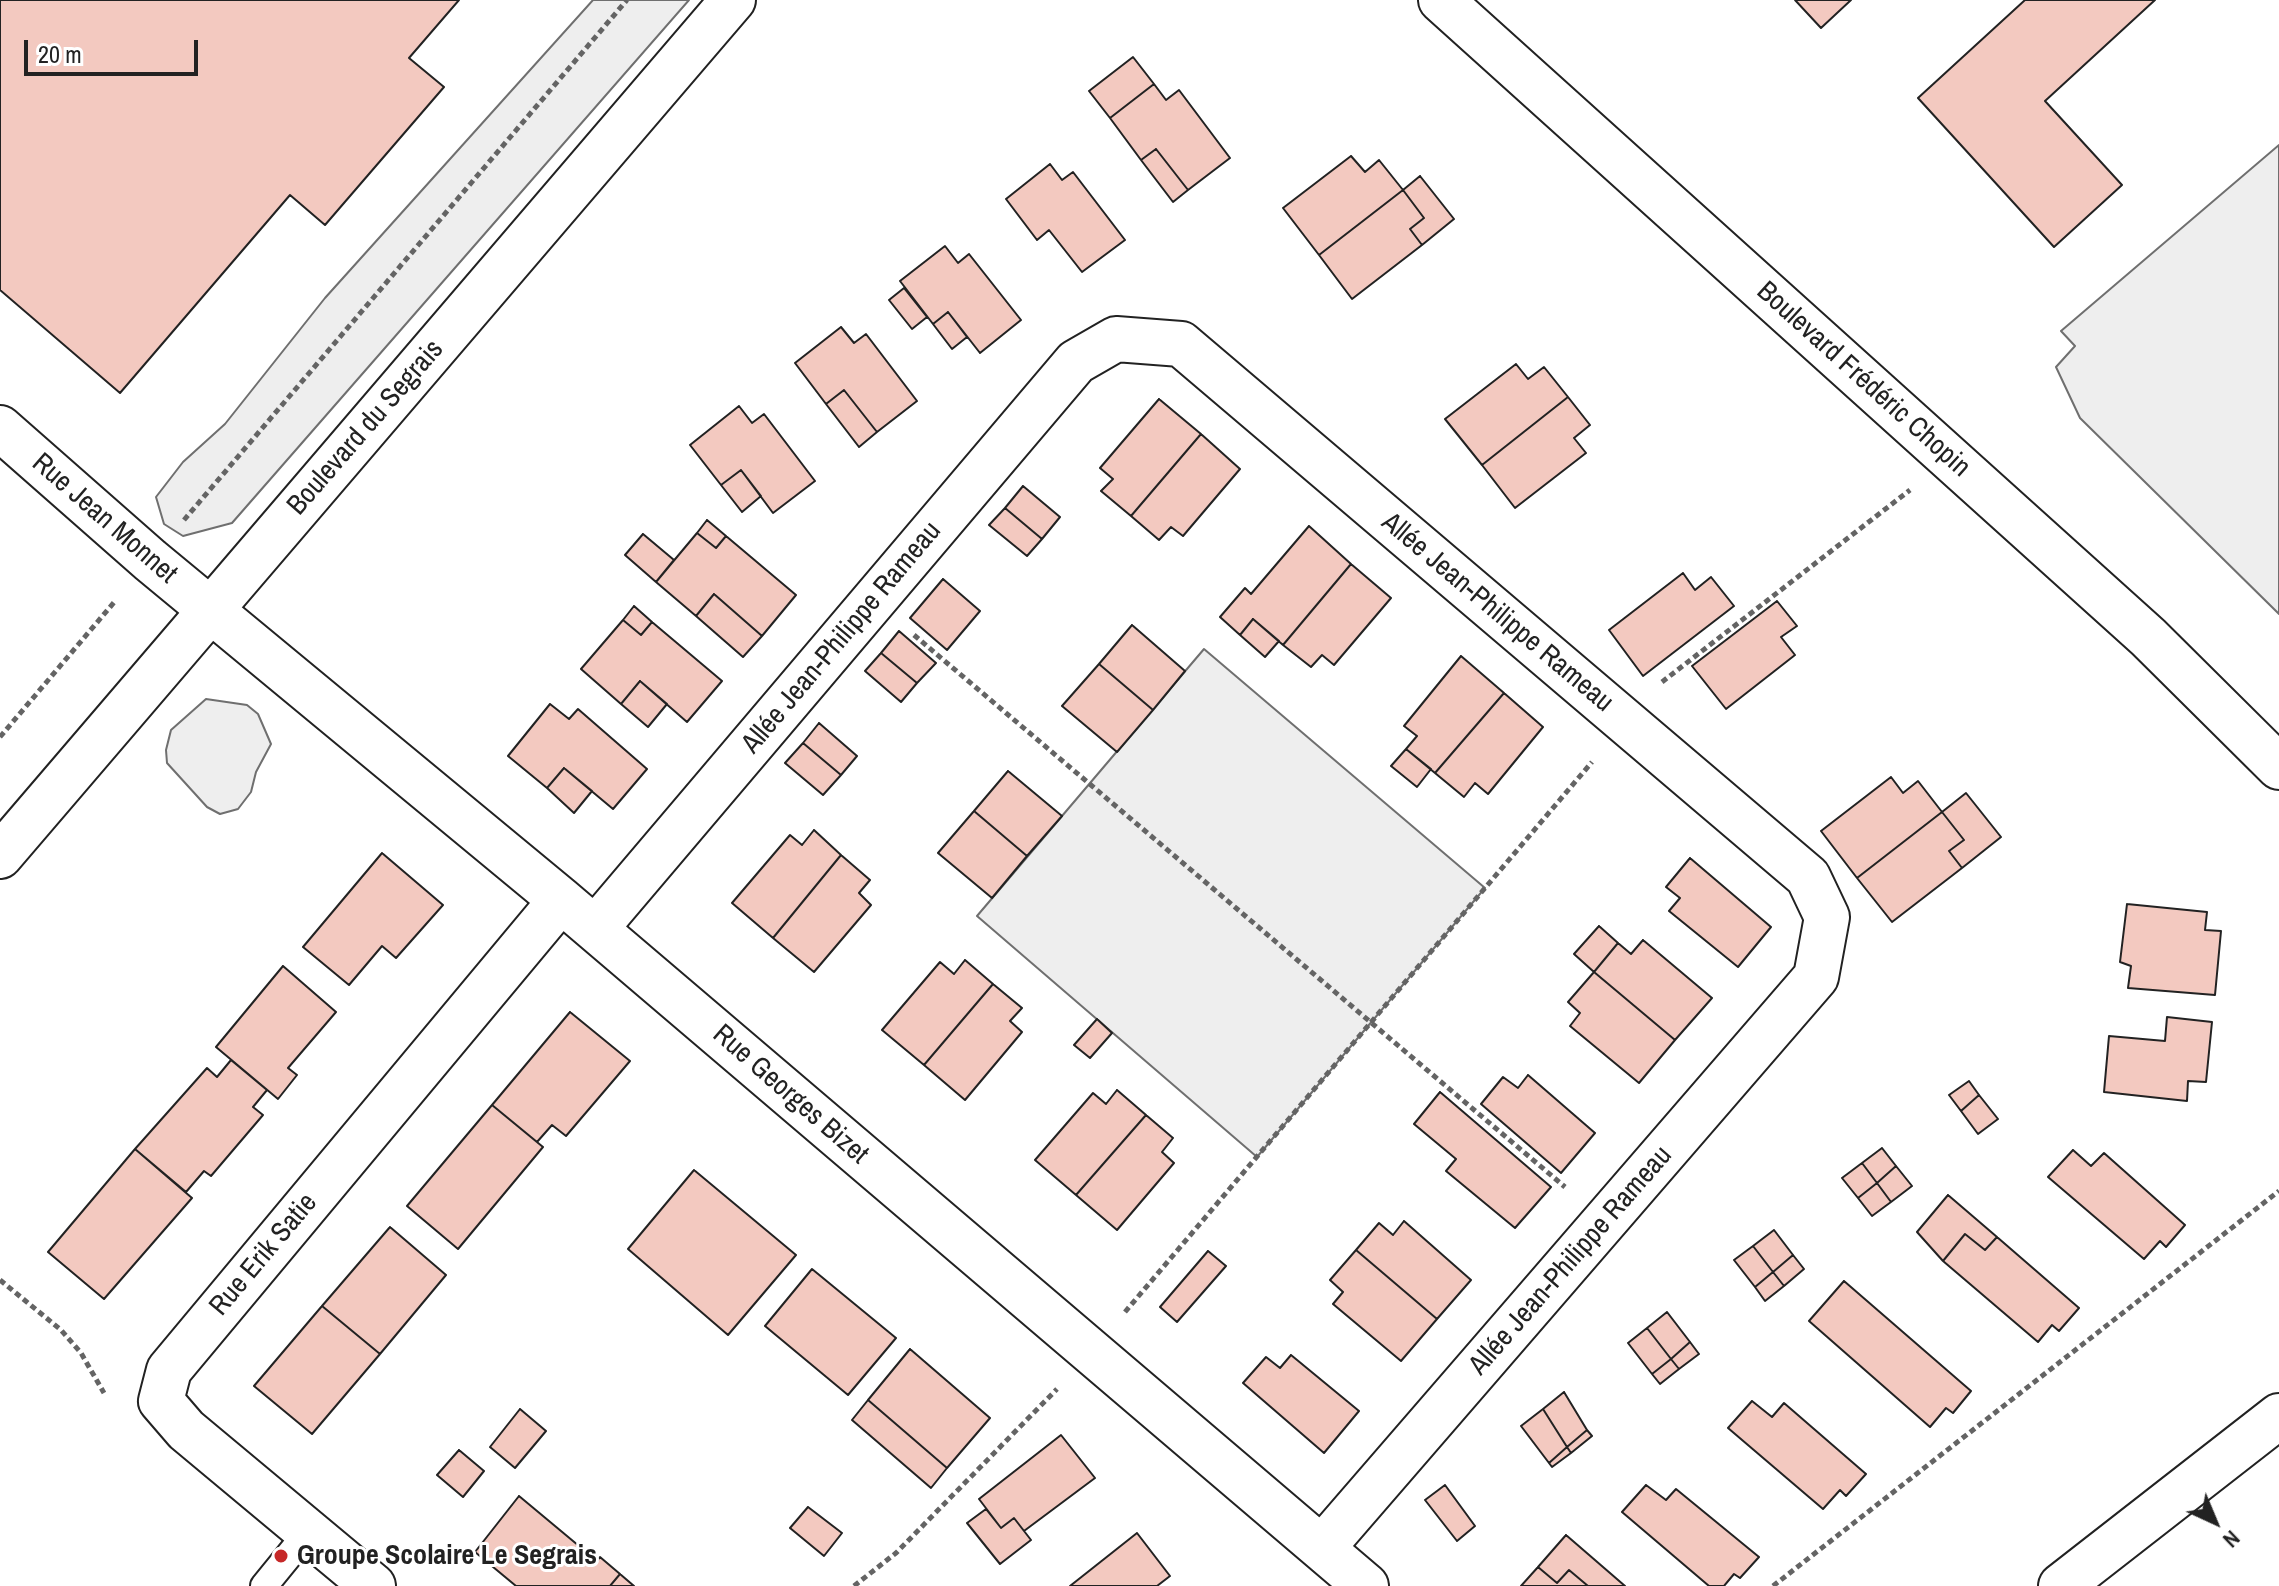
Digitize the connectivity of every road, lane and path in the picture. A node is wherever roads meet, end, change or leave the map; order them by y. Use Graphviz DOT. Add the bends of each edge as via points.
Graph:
graph roads {
  1 [pos="627,0"];
  2 [pos="733,0"];
  3 [pos="1441,0"];
  4 [pos="0,428"];
  5 [pos="1919,483"];
  6 [pos="181,523"];
  7 [pos="118,597"];
  8 [pos="210,608"];
  9 [pos="903,626"];
  10 [pos="1626,722"];
  11 [pos="0,737"];
  12 [pos="2279,767"];
  13 [pos="0,856"];
  14 [pos="561,900"];
  15 [pos="595,929"];
  16 [pos="1369,1024"];
  17 [pos="2279,1191"];
  18 [pos="1605,1222"];
  19 [pos="0,1280"];
  20 [pos="1116,1323"];
  21 [pos="1062,1383"];
  22 [pos="104,1393"];
  23 [pos="2279,1416"];
  24 [pos="308,1532"];
  25 [pos="1322,1548"];
  26 [pos="264,1586"];
  27 [pos="373,1586"];
  28 [pos="854,1586"];
  29 [pos="1366,1586"];
  30 [pos="1773,1586"];
  31 [pos="2061,1586"];
  1 -- 6 [label="path"];
  2 -- 8 [label="street, Boulevard du Segrais"];
  3 -- 12 [label="street, Boulevard Frédéric Chopin" via="2148,637"];
  4 -- 8 [label="street, Rue Jean Monnet"];
  5 -- 10 [label="path" via="1656,687"];
  7 -- 11 [label="path"];
  8 -- 13 [label="street, Boulevard du Segrais"];
  8 -- 14 [label="street, Rue Georges Bizet"];
  9 -- 16 [label="path"];
  10 -- 15 [label="street, Allée Jean-Philippe Rameau" via="1181,344 1116,339 1076,362"];
  10 -- 16 [label="path"];
  10 -- 18 [label="street, Allée Jean-Philippe Rameau" via="1808,877 1827,917 1816,977"];
  14 -- 15 [label="street, Rue Georges Bizet"];
  14 -- 24 [label="street, Rue Erik Satie" via="169,1370 161,1401 186,1430"];
  15 -- 25 [label="street, Rue Georges Bizet"];
  16 -- 18 [label="path"];
  16 -- 20 [label="path"];
  17 -- 30 [label="path"];
  18 -- 25 [label="street, Allée Jean-Philippe Rameau"];
  19 -- 22 [label="path" via="61,1330"];
  21 -- 28 [label="path" via="896,1553"];
  23 -- 31 [label="street"];
  24 -- 26 [label="lane"];
  24 -- 27 [label="street, Rue Erik Satie"];
  25 -- 29 [label="street, Rue Georges Bizet"];
}
